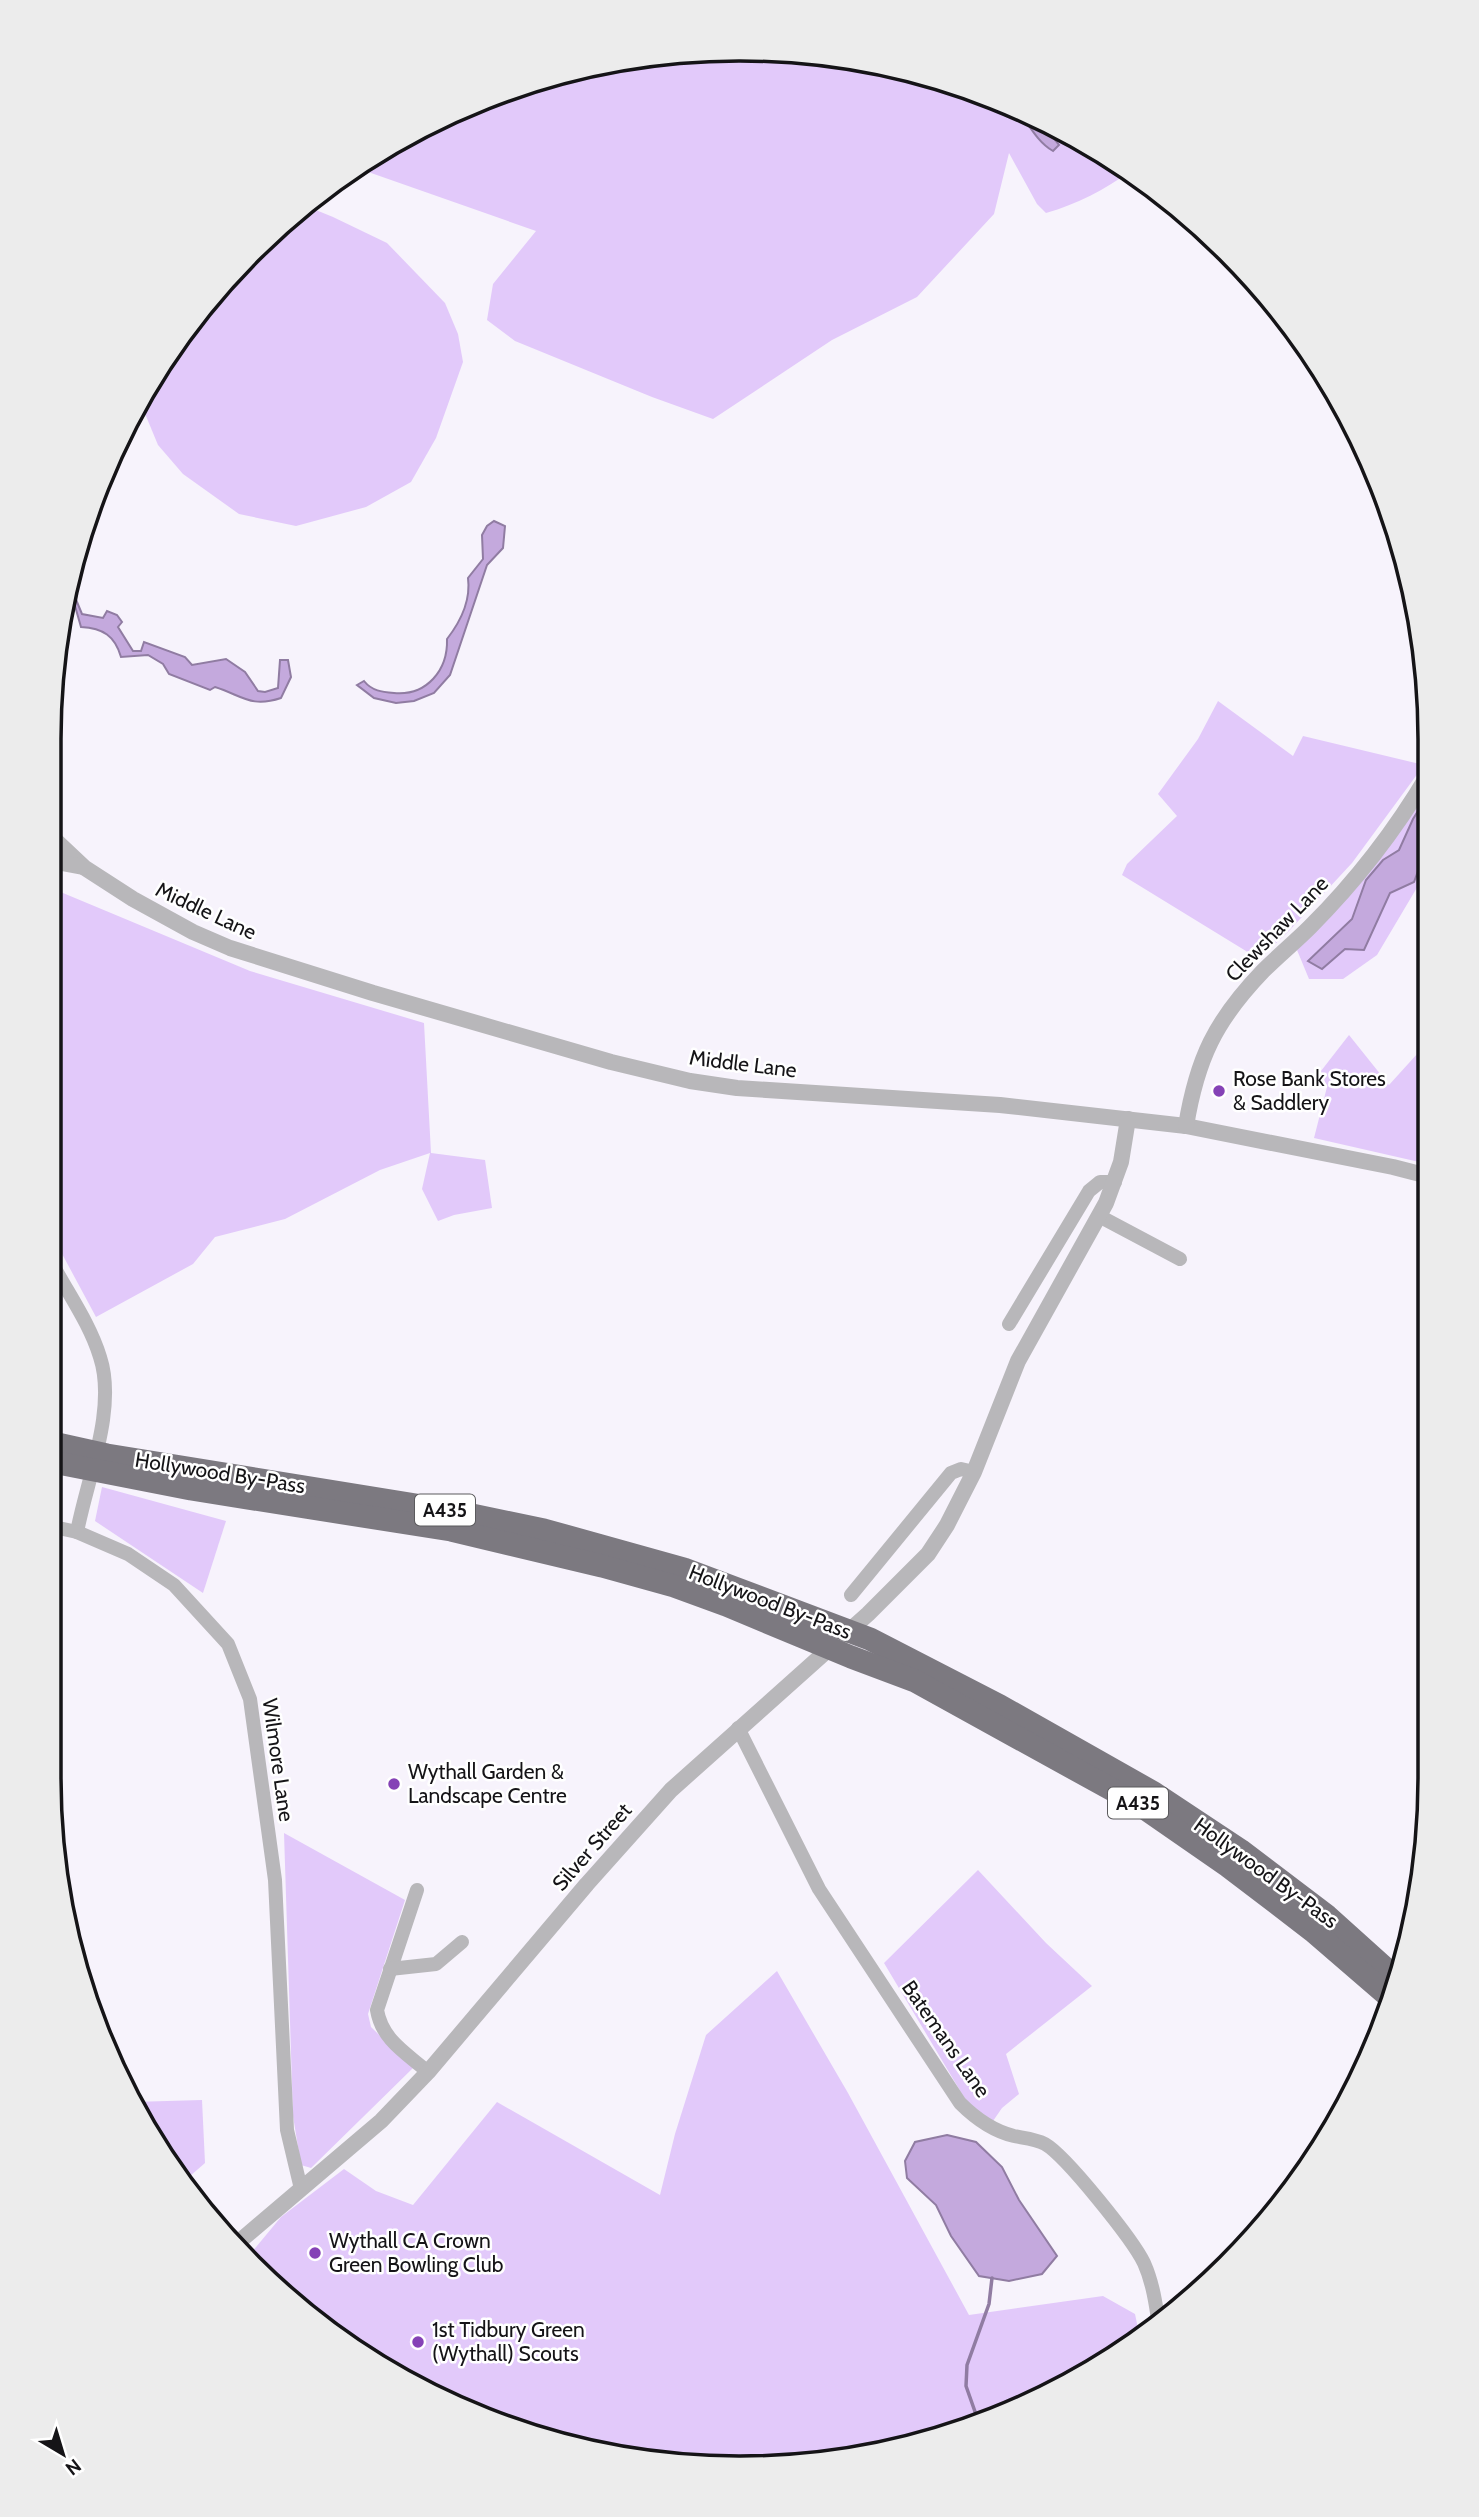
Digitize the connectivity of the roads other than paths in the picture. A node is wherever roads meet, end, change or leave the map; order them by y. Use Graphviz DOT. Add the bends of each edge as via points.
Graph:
graph roads {
  1 [pos="1418,793"];
  2 [pos="61,845"];
  3 [pos="61,863"];
  4 [pos="85,868"];
  5 [pos="1128,1119"];
  6 [pos="1186,1126"];
  7 [pos="1418,1173"];
  8 [pos="1115,1182"];
  9 [pos="1099,1216"];
  10 [pos="1181,1259"];
  11 [pos="61,1280"];
  12 [pos="1009,1324"];
  13 [pos="61,1445"];
  14 [pos="61,1464"];
  15 [pos="974,1472"];
  16 [pos="61,1529"];
  17 [pos="77,1532"];
  18 [pos="851,1595"];
  19 [pos="738,1728"];
  20 [pos="417,1890"];
  21 [pos="462,1942"];
  22 [pos="390,1969"];
  23 [pos="1389,1972"];
  24 [pos="1383,1992"];
  25 [pos="428,2072"];
  26 [pos="301,2189"];
  27 [pos="243,2239"];
  28 [pos="1156,2312"];
  1 -- 6 [label="street, Clewshaw Lane" via="1353,880 1224,1017 1199,1066"];
  2 -- 4 [label="street, Middle Lane"];
  3 -- 4 [label="street, Middle Lane"];
  4 -- 5 [label="street, Middle Lane" via="163,917 242,952 650,1072 737,1088 1000,1105"];
  5 -- 6 [label="street, Middle Lane"];
  5 -- 8 [label="street, Silver Street"];
  6 -- 7 [label="street, Middle Lane"];
  8 -- 9 [label="street, Silver Street"];
  8 -- 12 [label="street" via="1100,1182 1089,1191"];
  9 -- 10 [label="street"];
  9 -- 15 [label="street, Silver Street" via="1018,1361"];
  11 -- 17 [label="street" via="96,1344 103,1368 104,1405"];
  13 -- 23 [label="highway, Hollywood By-Pass / A435" via="544,1530 684,1569 825,1621 1000,1706 1154,1793 1327,1916"];
  14 -- 24 [label="highway, Hollywood By-Pass / A435" via="451,1530 674,1586 726,1605 915,1681 1140,1805 1313,1931"];
  15 -- 18 [label="street" via="961,1469 951,1473"];
  15 -- 19 [label="street, Silver Street" via="928,1554 869,1614"];
  16 -- 17 [label="street, Wilmore Lane"];
  17 -- 26 [label="street, Wilmore Lane" via="128,1554 174,1585 228,1644 250,1699 275,1880 288,2130"];
  19 -- 25 [label="street, Silver Street" via="671,1790 586,1884"];
  19 -- 28 [label="street, Batemans Lane" via="819,1889 960,2103 980,2121 1012,2136 1041,2142 1061,2157 1132,2244 1151,2283"];
  20 -- 22 [label="street"];
  21 -- 22 [label="street" via="436,1964"];
  22 -- 25 [label="street" via="377,2010 380,2026"];
  25 -- 26 [label="street, Silver Street" via="381,2121"];
  26 -- 27 [label="street, Silver Street"];
}
